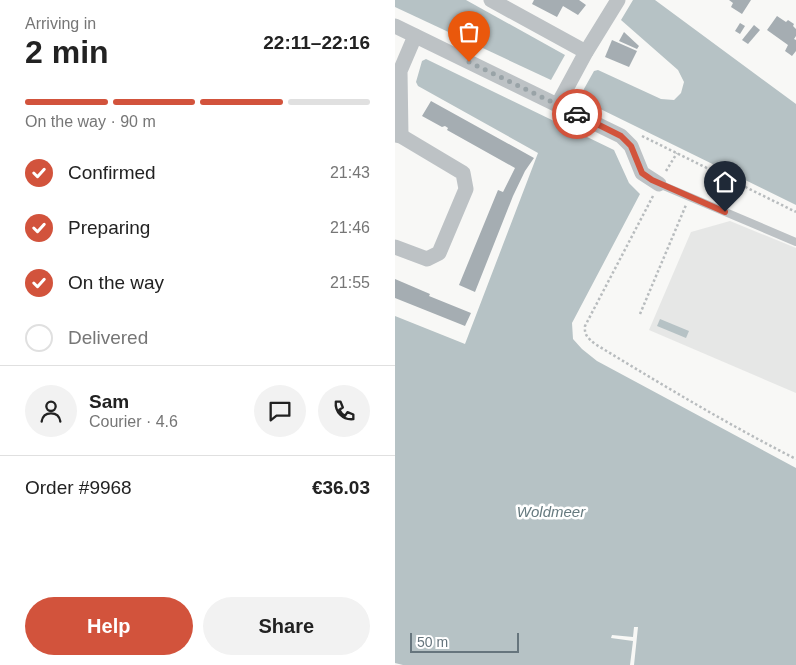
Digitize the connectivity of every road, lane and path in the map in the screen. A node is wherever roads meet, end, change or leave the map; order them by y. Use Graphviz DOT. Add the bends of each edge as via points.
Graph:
graph roads {
  1 [pos="491,0"];
  2 [pos="618,0"];
  3 [pos="395,26"];
  4 [pos="415,36"];
  5 [pos="586,52"];
  6 [pos="558,104"];
  7 [pos="398,135"];
  8 [pos="659,184"];
  9 [pos="690,197"];
  10 [pos="796,212"];
  11 [pos="796,242"];
  12 [pos="395,247"];
  13 [pos="640,314"];
  14 [pos="796,459"];
  1 -- 5 [label="street"];
  2 -- 5 [label="street"];
  3 -- 4 [label="street"];
  4 -- 6 [label="street"];
  4 -- 7 [label="street" via="400,71"];
  5 -- 6 [label="street"];
  6 -- 8 [label="street" via="621,136 631,146 642,173"];
  7 -- 12 [label="street" via="463,173 466,189 439,253 427,259"];
  8 -- 9 [label="lane"];
  8 -- 10 [label="path" via="677,153"];
  8 -- 14 [label="path" via="584,332 595,344 683,397"];
  9 -- 11 [label="lane"];
  9 -- 13 [label="path"];
}
